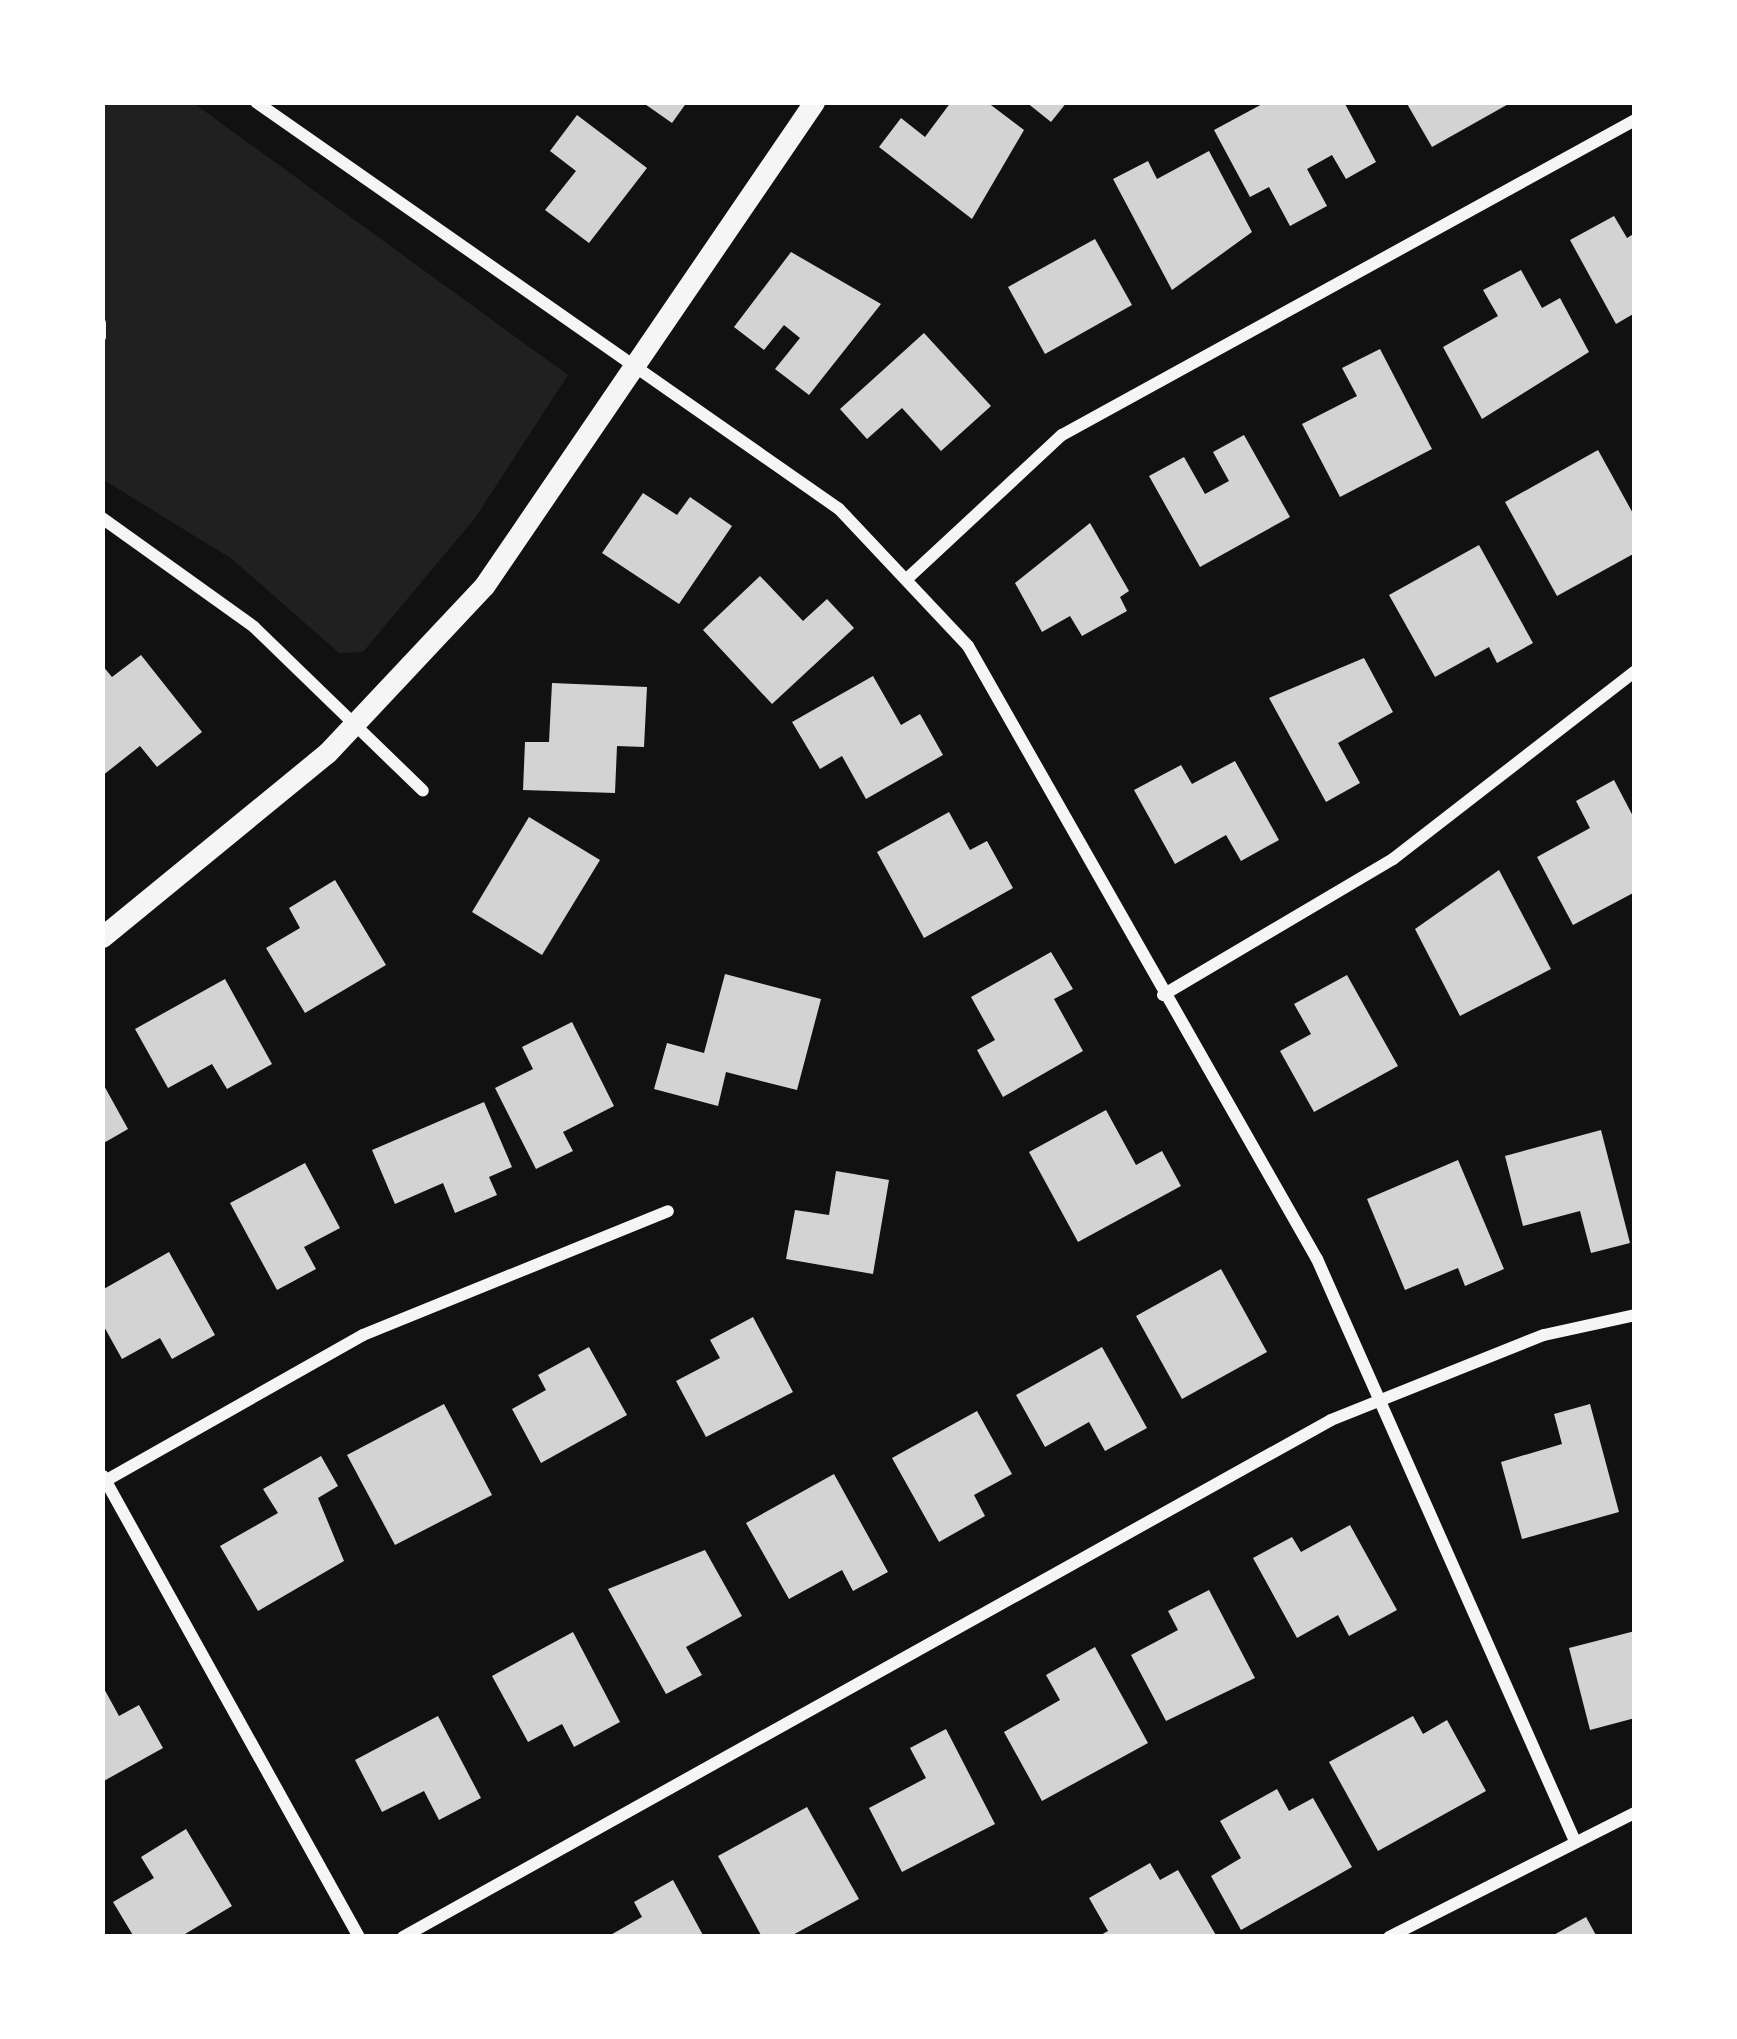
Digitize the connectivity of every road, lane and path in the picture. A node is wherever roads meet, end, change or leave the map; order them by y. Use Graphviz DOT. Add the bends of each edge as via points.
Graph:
graph roads {
  1 [pos="256,102"];
  2 [pos="814,102"];
  3 [pos="1635,120"];
  4 [pos="102,323"];
  5 [pos="102,337"];
  6 [pos="633,366"];
  7 [pos="102,518"];
  8 [pos="909,577"];
  9 [pos="1635,670"];
  10 [pos="355,725"];
  11 [pos="423,790"];
  12 [pos="102,937"];
  13 [pos="1162,995"];
  14 [pos="668,1211"];
  15 [pos="1635,1315"];
  16 [pos="1379,1400"];
  17 [pos="104,1478"];
  18 [pos="1635,1813"];
  19 [pos="1574,1839"];
  20 [pos="359,1937"];
  21 [pos="403,1937"];
  22 [pos="1389,1937"];
  1 -- 6 [label="street"];
  2 -- 6 [label="street"];
  3 -- 8 [label="street" via="1062,435"];
  4 -- 5 [label="path"];
  6 -- 8 [label="street" via="822,496"];
  6 -- 10 [label="street" via="484,586"];
  7 -- 10 [label="street" via="206,587"];
  8 -- 13 [label="street" via="968,646"];
  9 -- 13 [label="street" via="1393,859"];
  10 -- 11 [label="street"];
  10 -- 12 [label="street"];
  13 -- 16 [label="street" via="1316,1259"];
  14 -- 17 [label="street" via="363,1336"];
  15 -- 16 [label="street" via="1544,1335"];
  16 -- 19 [label="street"];
  16 -- 21 [label="street"];
  17 -- 20 [label="street"];
  18 -- 19 [label="street"];
  19 -- 22 [label="street"];
}
